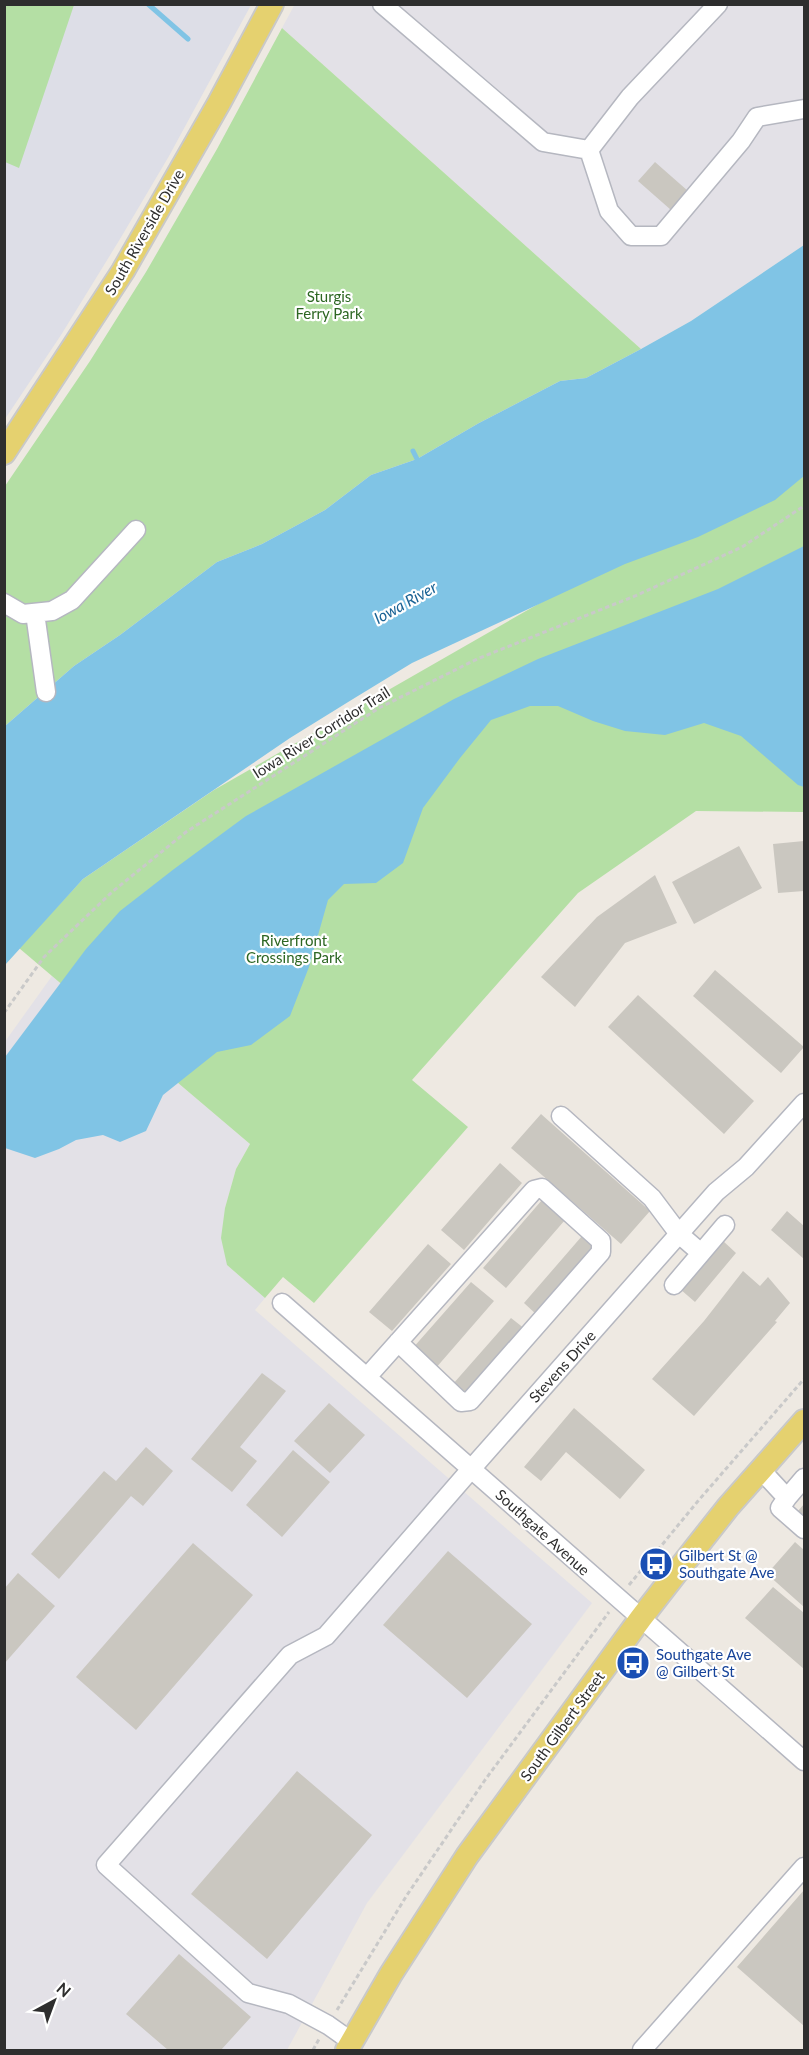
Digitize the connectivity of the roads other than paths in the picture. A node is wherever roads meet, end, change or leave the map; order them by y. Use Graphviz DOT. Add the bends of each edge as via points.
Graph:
graph roads {
  1 [pos="272,4"];
  2 [pos="382,4"];
  3 [pos="718,4"];
  4 [pos="804,109"];
  5 [pos="590,150"];
  6 [pos="4,453"];
  7 [pos="136,530"];
  8 [pos="4,603"];
  9 [pos="36,613"];
  10 [pos="45,692"];
  11 [pos="804,1103"];
  12 [pos="561,1116"];
  13 [pos="725,1225"];
  14 [pos="679,1234"];
  15 [pos="701,1253"];
  16 [pos="674,1285"];
  17 [pos="282,1303"];
  18 [pos="398,1342"];
  19 [pos="367,1377"];
  20 [pos="804,1420"];
  21 [pos="471,1468"];
  22 [pos="761,1470"];
  23 [pos="804,1478"];
  24 [pos="787,1498"];
  25 [pos="804,1529"];
  26 [pos="641,1618"];
  27 [pos="804,1761"];
  28 [pos="804,1867"];
  29 [pos="349,2046"];
  30 [pos="642,2050"];
  1 -- 6 [label="main road, South Riverside Drive" via="123,271"];
  2 -- 5 [label="street" via="543,142"];
  3 -- 5 [label="street" via="630,98"];
  4 -- 5 [label="street" via="757,117 661,236 631,236 609,211"];
  7 -- 9 [label="street" via="72,600 52,611"];
  8 -- 9 [label="street" via="23,614"];
  9 -- 10 [label="street"];
  11 -- 14 [label="street, Stevens Drive"];
  12 -- 14 [label="street" via="652,1198"];
  13 -- 15 [label="street"];
  14 -- 15 [label="street"];
  14 -- 21 [label="street, Stevens Drive"];
  15 -- 16 [label="street"];
  17 -- 19 [label="street, Southgate Avenue"];
  18 -- 18 [label="street" via="534,1190 542,1188 601,1241 601,1252 471,1401 461,1402"];
  18 -- 19 [label="street"];
  19 -- 21 [label="street, Southgate Avenue"];
  20 -- 22 [label="main road, South Gilbert Street"];
  21 -- 26 [label="street, Southgate Avenue"];
  21 -- 29 [label="street, Stevens Drive" via="326,1636 290,1655 106,1865 248,1993 289,2004 328,2025"];
  22 -- 24 [label="street"];
  22 -- 26 [label="main road, South Gilbert Street"];
  23 -- 24 [label="street"];
  24 -- 25 [label="street" via="780,1508"];
  26 -- 27 [label="street, Southgate Avenue"];
  26 -- 29 [label="main road, South Gilbert Street" via="467,1856"];
  28 -- 30 [label="street"];
}
